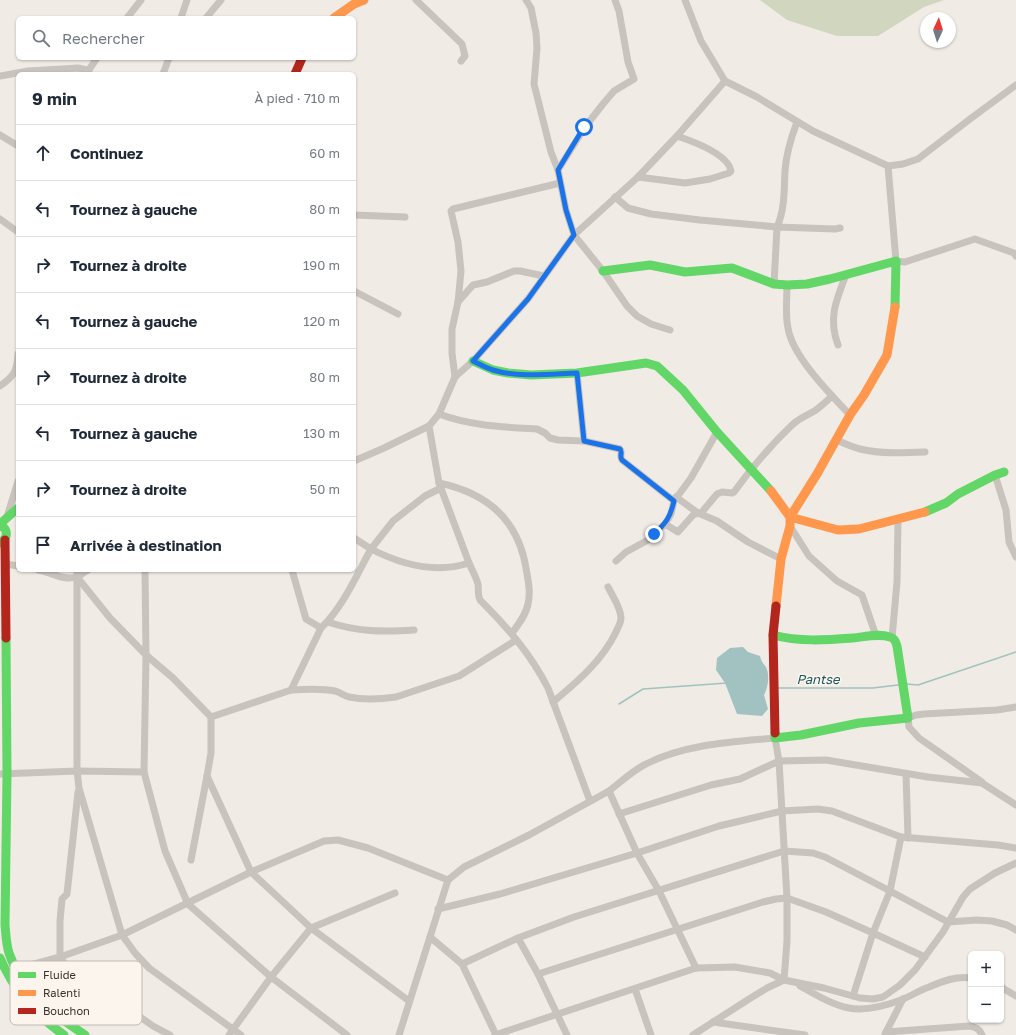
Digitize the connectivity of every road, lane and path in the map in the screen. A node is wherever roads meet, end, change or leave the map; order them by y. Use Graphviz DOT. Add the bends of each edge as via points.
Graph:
graph roads {
  1 [pos="141,0"];
  2 [pos="187,0"];
  3 [pos="221,0"];
  4 [pos="364,0"];
  5 [pos="416,0"];
  6 [pos="526,0"];
  7 [pos="615,0"];
  8 [pos="685,0"];
  9 [pos="129,16"];
  10 [pos="182,16"];
  11 [pos="208,16"];
  12 [pos="337,16"];
  13 [pos="96,60"];
  14 [pos="168,60"];
  15 [pos="172,60"];
  16 [pos="301,60"];
  17 [pos="461,61"];
  18 [pos="164,71"];
  19 [pos="22,72"];
  20 [pos="85,72"];
  21 [pos="88,72"];
  22 [pos="296,72"];
  23 [pos="16,73"];
  24 [pos="0,76"];
  25 [pos="725,81"];
  26 [pos="1016,85"];
  27 [pos="798,122"];
  28 [pos="0,135"];
  29 [pos="677,136"];
  30 [pos="16,145"];
  31 [pos="888,166"];
  32 [pos="558,170"];
  33 [pos="638,177"];
  34 [pos="560,183"];
  35 [pos="615,197"];
  36 [pos="356,215"];
  37 [pos="405,217"];
  38 [pos="0,220"];
  39 [pos="777,227"];
  40 [pos="840,228"];
  41 [pos="16,231"];
  42 [pos="574,235"];
  43 [pos="1016,256"];
  44 [pos="896,261"];
  45 [pos="603,271"];
  46 [pos="544,276"];
  47 [pos="846,276"];
  48 [pos="774,284"];
  49 [pos="787,285"];
  50 [pos="356,292"];
  51 [pos="458,302"];
  52 [pos="398,314"];
  53 [pos="670,330"];
  54 [pos="838,345"];
  55 [pos="473,361"];
  56 [pos="16,370"];
  57 [pos="577,373"];
  58 [pos="454,378"];
  59 [pos="0,386"];
  60 [pos="832,396"];
  61 [pos="439,414"];
  62 [pos="850,415"];
  63 [pos="429,426"];
  64 [pos="717,432"];
  65 [pos="836,440"];
  66 [pos="584,441"];
  67 [pos="925,452"];
  68 [pos="356,460"];
  69 [pos="752,468"];
  70 [pos="1004,472"];
  71 [pos="995,474"];
  72 [pos="440,486"];
  73 [pos="16,488"];
  74 [pos="675,499"];
  75 [pos="698,513"];
  76 [pos="7,520"];
  77 [pos="898,520"];
  78 [pos="790,521"];
  79 [pos="665,524"];
  80 [pos="356,539"];
  81 [pos="2,541"];
  82 [pos="371,549"];
  83 [pos="1016,557"];
  84 [pos="781,559"];
  85 [pos="616,561"];
  86 [pos="469,563"];
  87 [pos="6,564"];
  88 [pos="16,566"];
  89 [pos="48,572"];
  90 [pos="145,572"];
  91 [pos="293,572"];
  92 [pos="77,574"];
  93 [pos="608,587"];
  94 [pos="328,622"];
  95 [pos="321,628"];
  96 [pos="414,630"];
  97 [pos="773,635"];
  98 [pos="876,636"];
  99 [pos="514,637"];
  100 [pos="892,638"];
  101 [pos="146,655"];
  102 [pos="291,690"];
  103 [pos="553,702"];
  104 [pos="1016,707"];
  105 [pos="211,717"];
  106 [pos="908,718"];
  107 [pos="775,738"];
  108 [pos="779,761"];
  109 [pos="77,770"];
  110 [pos="144,772"];
  111 [pos="4,774"];
  112 [pos="906,774"];
  113 [pos="207,776"];
  114 [pos="982,783"];
  115 [pos="79,788"];
  116 [pos="609,792"];
  117 [pos="590,801"];
  118 [pos="1016,805"];
  119 [pos="782,811"];
  120 [pos="619,814"];
  121 [pos="904,837"];
  122 [pos="1016,848"];
  123 [pos="784,851"];
  124 [pos="637,853"];
  125 [pos="191,860"];
  126 [pos="1016,863"];
  127 [pos="251,872"];
  128 [pos="448,880"];
  129 [pos="659,891"];
  130 [pos="890,891"];
  131 [pos="394,893"];
  132 [pos="787,898"];
  133 [pos="188,904"];
  134 [pos="438,909"];
  135 [pos="948,922"];
  136 [pos="311,928"];
  137 [pos="677,929"];
  138 [pos="1016,930"];
  139 [pos="873,933"];
  140 [pos="122,935"];
  141 [pos="430,937"];
  142 [pos="518,938"];
  143 [pos="9,953"];
  144 [pos="0,955"];
  145 [pos="60,957"];
  146 [pos="925,957"];
  147 [pos="0,958"];
  148 [pos="12,961"];
  149 [pos="45,961"];
  150 [pos="63,961"];
  151 [pos="462,964"];
  152 [pos="696,968"];
  153 [pos="538,974"];
  154 [pos="271,977"];
  155 [pos="968,978"];
  156 [pos="10,979"];
  157 [pos="784,980"];
  158 [pos="796,984"];
  159 [pos="635,989"];
  160 [pos="1004,989"];
  161 [pos="853,996"];
  162 [pos="1016,996"];
  163 [pos="903,999"];
  164 [pos="409,1001"];
  165 [pos="558,1014"];
  166 [pos="142,1018"];
  167 [pos="713,1022"];
  168 [pos="49,1025"];
  169 [pos="70,1025"];
  170 [pos="231,1032"];
  171 [pos="885,1034"];
  172 [pos="64,1035"];
  173 [pos="85,1035"];
  174 [pos="170,1035"];
  175 [pos="241,1035"];
  176 [pos="347,1035"];
  177 [pos="399,1035"];
  178 [pos="495,1035"];
  179 [pos="567,1035"];
  180 [pos="651,1035"];
  181 [pos="693,1035"];
  182 [pos="805,1035"];
  183 [pos="982,1035"];
  1 -- 9 [label="street"];
  2 -- 10 [label="street"];
  3 -- 11 [label="street"];
  4 -- 12 [label="street"];
  5 -- 17 [label="street" via="462,44 465,56"];
  6 -- 32 [label="street" via="531,8 536,33 534,84"];
  7 -- 32 [label="street" via="628,62 634,78 614,91 584,127"];
  8 -- 25 [label="street" via="701,41"];
  13 -- 21 [label="street"];
  14 -- 18 [label="street"];
  15 -- 18 [label="street"];
  16 -- 22 [label="street"];
  19 -- 20 [label="street" via="78,68"];
  23 -- 24 [label="street"];
  25 -- 27 [label="street"];
  25 -- 29 [label="street"];
  26 -- 31 [label="street" via="918,159"];
  27 -- 31 [label="street"];
  27 -- 39 [label="street" via="786,160 784,205"];
  28 -- 30 [label="street"];
  29 -- 33 [label="street"];
  29 -- 33 [label="street" via="704,146 727,163 732,171 710,179 685,183"];
  31 -- 44 [label="street"];
  32 -- 34 [label="street"];
  33 -- 35 [label="street"];
  34 -- 42 [label="street"];
  34 -- 51 [label="street" via="451,211 462,271"];
  35 -- 39 [label="street" via="628,208 651,214"];
  35 -- 42 [label="street"];
  36 -- 37 [label="street"];
  38 -- 41 [label="street"];
  39 -- 40 [label="street"];
  39 -- 48 [label="street"];
  42 -- 45 [label="street"];
  42 -- 46 [label="street"];
  43 -- 44 [label="street" via="1014,253 975,239 905,262"];
  44 -- 47 [label="street"];
  44 -- 62 [label="street" via="895,306 889,348 884,362"];
  45 -- 48 [label="street" via="650,265 685,272 732,268"];
  45 -- 53 [label="street" via="637,316"];
  46 -- 51 [label="street" via="514,271 473,285"];
  46 -- 55 [label="street" via="528,299"];
  47 -- 49 [label="street" via="807,284"];
  47 -- 54 [label="street" via="834,308 833,327"];
  48 -- 49 [label="street"];
  49 -- 60 [label="street" via="790,338 812,373"];
  50 -- 52 [label="street"];
  51 -- 58 [label="street" via="452,329"];
  55 -- 57 [label="street" via="493,370 508,373"];
  55 -- 58 [label="street"];
  56 -- 59 [label="street" via="11,378"];
  57 -- 64 [label="street" via="646,362 657,366 683,390"];
  57 -- 66 [label="street"];
  58 -- 61 [label="street"];
  60 -- 62 [label="street"];
  60 -- 69 [label="street" via="815,411 801,417 792,425"];
  61 -- 63 [label="street"];
  61 -- 66 [label="street" via="471,424 537,429 550,438"];
  62 -- 65 [label="street"];
  63 -- 68 [label="street"];
  63 -- 72 [label="street"];
  64 -- 69 [label="street"];
  64 -- 74 [label="street" via="691,478"];
  65 -- 67 [label="street" via="859,449 877,452"];
  65 -- 78 [label="street"];
  66 -- 74 [label="street" via="620,449 622,460"];
  69 -- 75 [label="street" via="734,492 718,494 702,512"];
  69 -- 78 [label="street"];
  70 -- 71 [label="street"];
  71 -- 77 [label="street" via="946,503 916,516"];
  71 -- 83 [label="street" via="1006,510 1008,542"];
  72 -- 82 [label="street" via="393,521"];
  72 -- 86 [label="street"];
  72 -- 99 [label="street" via="463,489 486,500 500,512 517,538 525,562 530,591 528,606"];
  73 -- 76 [label="street"];
  74 -- 75 [label="street"];
  74 -- 79 [label="street"];
  75 -- 79 [label="street" via="678,532"];
  75 -- 84 [label="street" via="717,521 748,542"];
  76 -- 81 [label="street" via="7,536"];
  77 -- 78 [label="street" via="859,529 838,530"];
  77 -- 100 [label="street" via="897,582"];
  78 -- 84 [label="street"];
  78 -- 98 [label="street" via="809,556 838,581 862,595"];
  79 -- 85 [label="street" via="648,540 626,552"];
  80 -- 82 [label="street"];
  81 -- 87 [label="street"];
  82 -- 86 [label="street" via="390,559 411,565 440,568"];
  82 -- 94 [label="street" via="347,594"];
  84 -- 97 [label="street"];
  86 -- 99 [label="street" via="478,586 478,597"];
  87 -- 88 [label="street"];
  87 -- 111 [label="street"];
  89 -- 92 [label="street" via="62,578"];
  90 -- 101 [label="street"];
  91 -- 95 [label="street" via="306,619"];
  92 -- 101 [label="street" via="110,618"];
  92 -- 109 [label="street"];
  93 -- 103 [label="street" via="621,615 620,624 595,663"];
  94 -- 95 [label="street"];
  94 -- 96 [label="street" via="363,631"];
  95 -- 102 [label="street"];
  97 -- 98 [label="street" via="786,640 833,640"];
  97 -- 107 [label="street"];
  98 -- 100 [label="street"];
  99 -- 102 [label="street" via="459,676 396,697 358,698 334,691"];
  99 -- 103 [label="street" via="539,671"];
  100 -- 106 [label="street" via="897,646"];
  101 -- 105 [label="street"];
  101 -- 110 [label="street"];
  102 -- 105 [label="street"];
  103 -- 117 [label="street"];
  104 -- 106 [label="street" via="916,714"];
  105 -- 113 [label="street" via="211,753"];
  106 -- 107 [label="street" via="859,723"];
  106 -- 114 [label="street" via="909,726 919,738"];
  107 -- 108 [label="street"];
  107 -- 116 [label="street" via="698,747 660,757 644,764"];
  108 -- 112 [label="street" via="826,760"];
  108 -- 119 [label="street"];
  108 -- 120 [label="street" via="740,779 711,785"];
  109 -- 110 [label="street"];
  109 -- 111 [label="street"];
  109 -- 115 [label="street"];
  110 -- 133 [label="street" via="165,851"];
  111 -- 143 [label="street" via="5,925"];
  112 -- 114 [label="street"];
  112 -- 121 [label="street"];
  113 -- 125 [label="street"];
  113 -- 127 [label="street"];
  114 -- 118 [label="street"];
  115 -- 140 [label="street"];
  115 -- 145 [label="street" via="67,894 62,899"];
  116 -- 117 [label="street"];
  116 -- 120 [label="street"];
  117 -- 128 [label="street" via="464,867"];
  119 -- 121 [label="street" via="832,811"];
  119 -- 123 [label="street"];
  119 -- 124 [label="street" via="720,826"];
  120 -- 124 [label="street"];
  121 -- 122 [label="street"];
  121 -- 130 [label="street"];
  123 -- 129 [label="street"];
  123 -- 130 [label="street" via="814,853 825,857"];
  123 -- 132 [label="street"];
  124 -- 129 [label="street"];
  124 -- 134 [label="street" via="500,894"];
  126 -- 135 [label="street" via="970,889"];
  127 -- 128 [label="street" via="324,841 338,840 368,848"];
  127 -- 133 [label="street"];
  127 -- 136 [label="street"];
  128 -- 134 [label="street"];
  129 -- 137 [label="street"];
  129 -- 142 [label="street" via="574,917"];
  130 -- 135 [label="street"];
  130 -- 139 [label="street"];
  131 -- 136 [label="street"];
  132 -- 137 [label="street" via="776,898"];
  132 -- 139 [label="street"];
  132 -- 157 [label="street"];
  133 -- 140 [label="street"];
  133 -- 154 [label="street"];
  134 -- 141 [label="street"];
  135 -- 138 [label="street" via="992,921"];
  135 -- 146 [label="street"];
  136 -- 154 [label="street"];
  136 -- 164 [label="street"];
  137 -- 152 [label="street"];
  137 -- 153 [label="street"];
  139 -- 146 [label="street"];
  139 -- 161 [label="street"];
  140 -- 145 [label="street"];
  140 -- 170 [label="street" via="149,968"];
  141 -- 151 [label="street"];
  141 -- 164 [label="street"];
  142 -- 151 [label="street"];
  142 -- 153 [label="street"];
  143 -- 144 [label="street"];
  143 -- 148 [label="street"];
  145 -- 149 [label="street"];
  145 -- 150 [label="street"];
  146 -- 161 [label="street" via="916,970 883,997 873,999"];
  147 -- 156 [label="street"];
  151 -- 178 [label="street"];
  152 -- 157 [label="street" via="735,967 770,973"];
  152 -- 159 [label="street"];
  153 -- 165 [label="street"];
  154 -- 170 [label="street"];
  154 -- 176 [label="street"];
  155 -- 163 [label="street" via="944,981"];
  157 -- 158 [label="street"];
  157 -- 167 [label="street"];
  158 -- 161 [label="street"];
  158 -- 163 [label="street" via="825,1000 859,1010 876,1008"];
  159 -- 165 [label="street"];
  159 -- 180 [label="street"];
  160 -- 162 [label="street"];
  163 -- 171 [label="street"];
  164 -- 177 [label="street"];
  165 -- 178 [label="street"];
  165 -- 179 [label="street"];
  166 -- 174 [label="street"];
  167 -- 181 [label="street"];
  167 -- 182 [label="street"];
  168 -- 172 [label="street"];
  169 -- 173 [label="street"];
  170 -- 175 [label="street"];
  171 -- 183 [label="street" via="969,1026 976,1027"];
}
